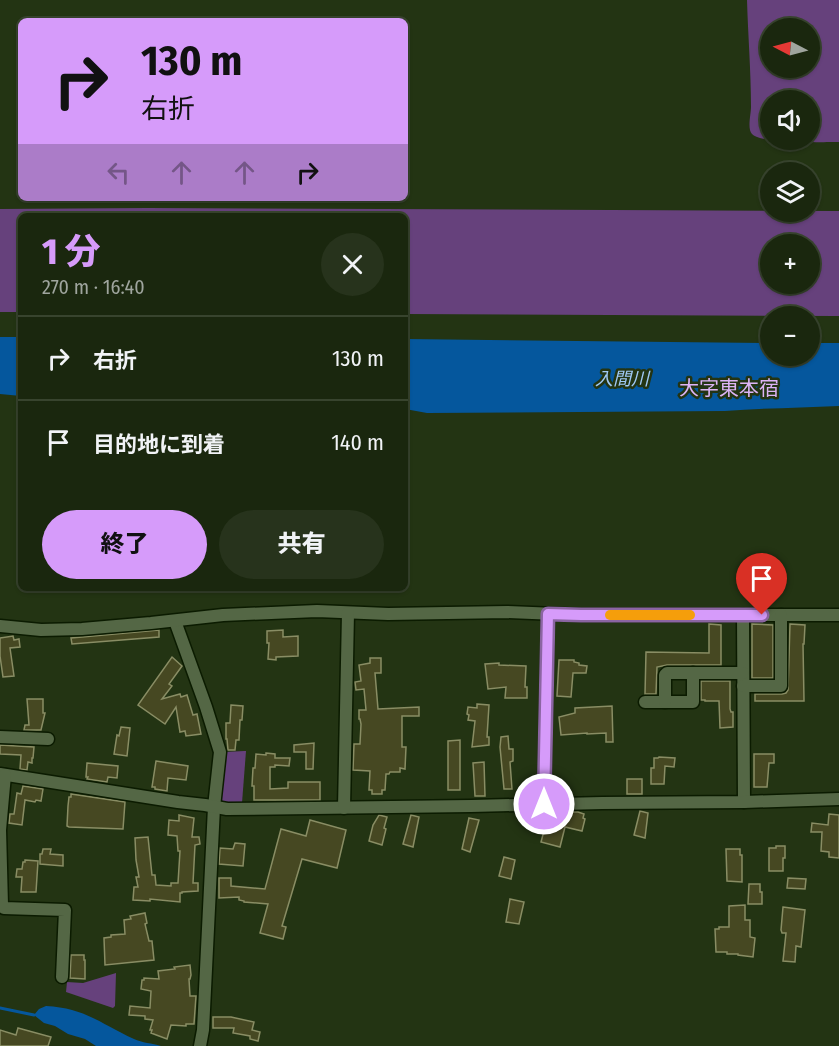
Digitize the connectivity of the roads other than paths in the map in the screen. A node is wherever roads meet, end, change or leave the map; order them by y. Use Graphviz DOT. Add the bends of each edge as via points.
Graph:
graph roads {
  1 [pos="348,612"];
  2 [pos="548,614"];
  3 [pos="743,615"];
  4 [pos="781,615"];
  5 [pos="839,615"];
  6 [pos="175,621"];
  7 [pos="0,627"];
  8 [pos="693,672"];
  9 [pos="743,679"];
  10 [pos="645,702"];
  11 [pos="665,702"];
  12 [pos="0,737"];
  13 [pos="48,739"];
  14 [pos="2,774"];
  15 [pos="839,799"];
  16 [pos="744,802"];
  17 [pos="544,804"];
  18 [pos="214,807"];
  19 [pos="344,808"];
  20 [pos="1,880"];
  21 [pos="62,977"];
  22 [pos="200,1046"];
  1 -- 2 [label="street"];
  1 -- 6 [label="street" via="223,615"];
  1 -- 19 [label="street"];
  2 -- 3 [label="street"];
  2 -- 17 [label="street"];
  3 -- 4 [label="street"];
  3 -- 9 [label="street"];
  4 -- 5 [label="street"];
  4 -- 9 [label="street" via="781,686"];
  6 -- 7 [label="street" via="82,629"];
  6 -- 18 [label="street" via="220,752"];
  8 -- 9 [label="street"];
  8 -- 11 [label="street" via="665,675"];
  8 -- 11 [label="street" via="693,702"];
  9 -- 16 [label="street"];
  10 -- 11 [label="street"];
  12 -- 13 [label="street"];
  14 -- 18 [label="street"];
  14 -- 20 [label="street"];
  15 -- 16 [label="street"];
  16 -- 17 [label="street"];
  17 -- 19 [label="street"];
  18 -- 19 [label="street"];
  18 -- 22 [label="street"];
  20 -- 21 [label="street" via="4,908 65,910"];
}
